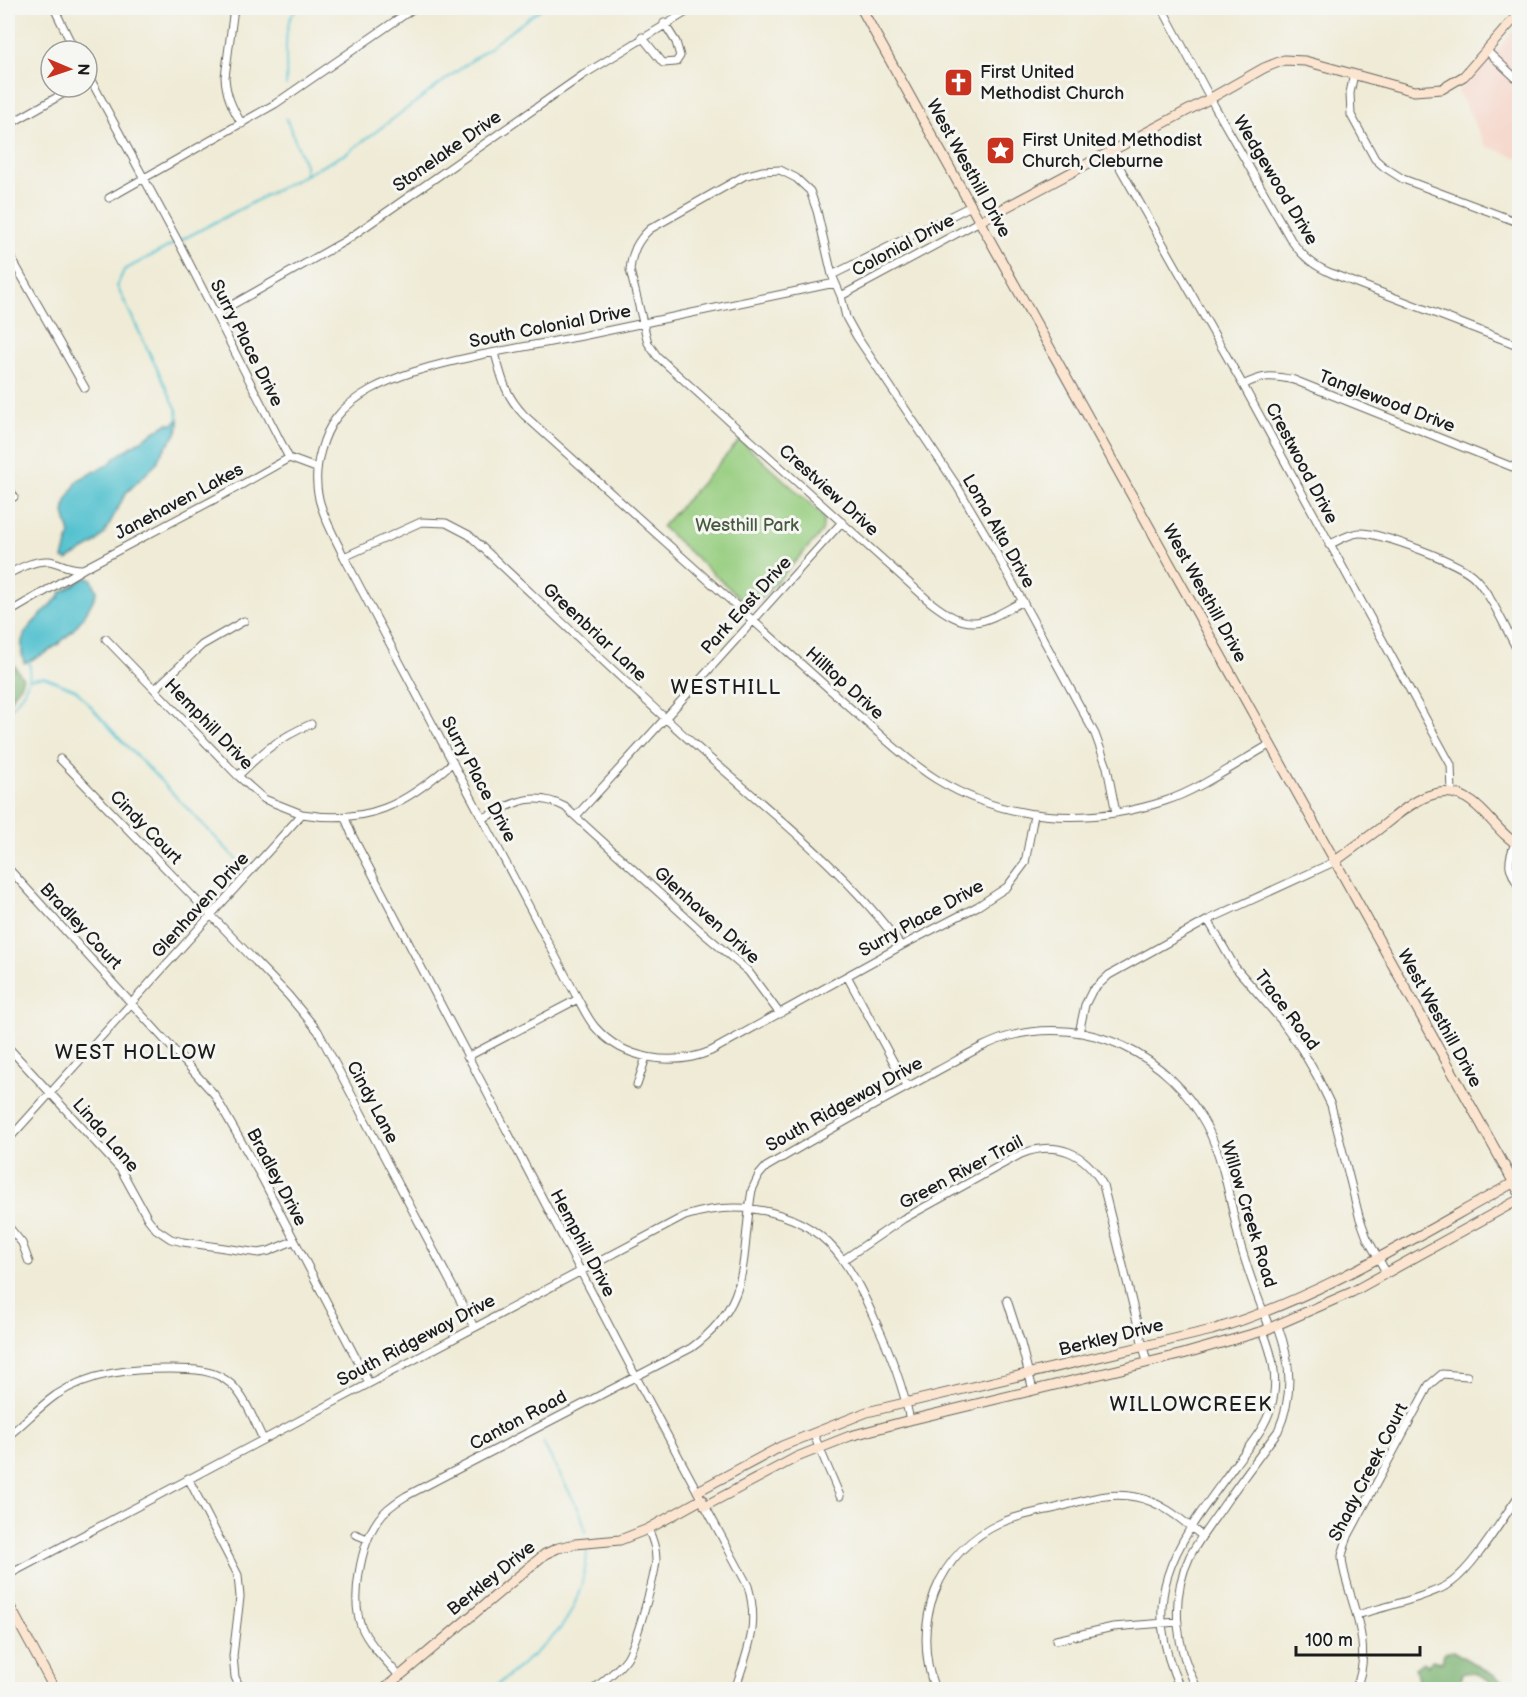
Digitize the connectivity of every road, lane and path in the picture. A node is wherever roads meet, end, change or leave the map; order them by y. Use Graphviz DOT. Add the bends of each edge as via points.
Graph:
graph roads {
  1 [pos="54,8"];
  2 [pos="234,8"];
  3 [pos="414,8"];
  4 [pos="693,8"];
  5 [pos="861,8"];
  6 [pos="1162,8"];
  7 [pos="1520,12"];
  8 [pos="664,23"];
  9 [pos="642,37"];
  10 [pos="69,39"];
  11 [pos="1487,51"];
  12 [pos="1354,74"];
  13 [pos="1520,82"];
  14 [pos="99,97"];
  15 [pos="1211,98"];
  16 [pos="54,99"];
  17 [pos="242,124"];
  18 [pos="8,125"];
  19 [pos="1111,152"];
  20 [pos="144,179"];
  21 [pos="109,198"];
  22 [pos="971,206"];
  23 [pos="980,221"];
  24 [pos="1520,223"];
  25 [pos="8,252"];
  26 [pos="832,275"];
  27 [pos="835,283"];
  28 [pos="841,296"];
  29 [pos="216,314"];
  30 [pos="643,324"];
  31 [pos="1520,346"];
  32 [pos="495,353"];
  33 [pos="1243,385"];
  34 [pos="85,388"];
  35 [pos="289,458"];
  36 [pos="315,468"];
  37 [pos="1520,470"];
  38 [pos="8,486"];
  39 [pos="14,498"];
  40 [pos="842,522"];
  41 [pos="1329,545"];
  42 [pos="344,557"];
  43 [pos="78,570"];
  44 [pos="8,574"];
  45 [pos="1023,601"];
  46 [pos="8,613"];
  47 [pos="753,619"];
  48 [pos="244,621"];
  49 [pos="106,639"];
  50 [pos="1520,654"];
  51 [pos="154,689"];
  52 [pos="666,719"];
  53 [pos="311,724"];
  54 [pos="1269,745"];
  55 [pos="60,759"];
  56 [pos="453,762"];
  57 [pos="238,776"];
  58 [pos="1452,793"];
  59 [pos="1116,813"];
  60 [pos="302,814"];
  61 [pos="1034,815"];
  62 [pos="576,816"];
  63 [pos="345,818"];
  64 [pos="484,818"];
  65 [pos="1517,844"];
  66 [pos="1334,862"];
  67 [pos="8,868"];
  68 [pos="1520,889"];
  69 [pos="211,916"];
  70 [pos="1208,920"];
  71 [pos="901,946"];
  72 [pos="847,976"];
  73 [pos="578,999"];
  74 [pos="132,1003"];
  75 [pos="780,1014"];
  76 [pos="1079,1033"];
  77 [pos="8,1047"];
  78 [pos="468,1057"];
  79 [pos="646,1057"];
  80 [pos="637,1085"];
  81 [pos="907,1087"];
  82 [pos="49,1092"];
  83 [pos="8,1140"];
  84 [pos="1516,1182"];
  85 [pos="1520,1194"];
  86 [pos="1520,1199"];
  87 [pos="749,1208"];
  88 [pos="8,1226"];
  89 [pos="294,1241"];
  90 [pos="1378,1258"];
  91 [pos="843,1260"];
  92 [pos="29,1262"];
  93 [pos="581,1271"];
  94 [pos="1386,1272"];
  95 [pos="1007,1300"];
  96 [pos="1264,1313"];
  97 [pos="474,1327"];
  98 [pos="1270,1329"];
  99 [pos="1143,1346"];
  100 [pos="1147,1362"];
  101 [pos="1029,1374"];
  102 [pos="635,1376"];
  103 [pos="1467,1376"];
  104 [pos="369,1383"];
  105 [pos="1033,1390"];
  106 [pos="906,1404"];
  107 [pos="910,1420"];
  108 [pos="813,1433"];
  109 [pos="8,1436"];
  110 [pos="263,1439"];
  111 [pos="820,1448"];
  112 [pos="188,1479"];
  113 [pos="1520,1494"];
  114 [pos="840,1496"];
  115 [pos="702,1499"];
  116 [pos="1190,1526"];
  117 [pos="648,1528"];
  118 [pos="355,1534"];
  119 [pos="1202,1536"];
  120 [pos="367,1539"];
  121 [pos="8,1575"];
  122 [pos="8,1603"];
  123 [pos="1357,1615"];
  124 [pos="1178,1622"];
  125 [pos="1162,1623"];
  126 [pos="1056,1640"];
  127 [pos="399,1676"];
  128 [pos="55,1689"];
  129 [pos="241,1689"];
  130 [pos="383,1689"];
  131 [pos="593,1689"];
  132 [pos="735,1689"];
  133 [pos="935,1689"];
  134 [pos="1181,1689"];
  135 [pos="1198,1689"];
  136 [pos="1356,1689"];
  1 -- 10 [label="street"];
  2 -- 17 [label="street" via="225,77 232,109"];
  3 -- 17 [label="street"];
  4 -- 8 [label="street, Stonelake Drive"];
  5 -- 22 [label="street, West Westhill Drive"];
  6 -- 15 [label="street, Wedgewood Drive"];
  7 -- 11 [label="street"];
  8 -- 9 [label="street, Stonelake Drive"];
  8 -- 9 [label="street" via="676,42 680,56 676,63 663,63"];
  9 -- 29 [label="street, Stonelake Drive" via="345,240"];
  11 -- 12 [label="street" via="1458,81 1434,91 1414,91"];
  11 -- 13 [label="street"];
  12 -- 15 [label="street" via="1305,61 1284,60"];
  12 -- 24 [label="street" via="1351,115 1375,159 1403,179"];
  14 -- 20 [label="street, Surry Place Drive"];
  15 -- 19 [label="street"];
  15 -- 31 [label="street, Wedgewood Drive" via="1291,240 1311,263"];
  16 -- 18 [label="street"];
  17 -- 20 [label="street"];
  19 -- 23 [label="street"];
  19 -- 33 [label="street, Crestwood Drive"];
  20 -- 21 [label="street"];
  20 -- 29 [label="street, Surry Place Drive"];
  22 -- 23 [label="street, West Westhill Drive"];
  22 -- 26 [label="street, Colonial Drive"];
  23 -- 28 [label="street, Colonial Drive"];
  23 -- 54 [label="street, West Westhill Drive"];
  25 -- 34 [label="street"];
  26 -- 27 [label="street, Loma Alta Drive"];
  26 -- 30 [label="street, Crestview Drive" via="810,191 796,178 780,171 762,171 744,176 642,237 635,247 630,270"];
  27 -- 28 [label="street, Loma Alta Drive"];
  27 -- 30 [label="street, South Colonial Drive"];
  28 -- 45 [label="street, Loma Alta Drive" via="857,337 957,486"];
  29 -- 35 [label="street, Surry Place Drive"];
  30 -- 32 [label="street, South Colonial Drive"];
  30 -- 40 [label="street, Crestview Drive" via="648,344 657,356"];
  32 -- 36 [label="street, South Colonial Drive" via="413,372 354,399 336,418"];
  32 -- 47 [label="street, Hilltop Drive" via="512,402"];
  33 -- 37 [label="street, Tanglewood Drive" via="1260,377 1294,380"];
  33 -- 41 [label="street, Crestwood Drive"];
  35 -- 36 [label="street"];
  35 -- 43 [label="street, Janehaven Lakes"];
  36 -- 42 [label="street, Surry Place Drive" via="321,509"];
  38 -- 39 [label="street"];
  40 -- 45 [label="street, Crestview Drive" via="948,616 979,623"];
  40 -- 47 [label="street, Park East Drive"];
  41 -- 50 [label="street" via="1362,533 1453,563 1476,578"];
  41 -- 58 [label="street, Crestwood Drive" via="1451,765"];
  42 -- 52 [label="street, Greenbriar Lane" via="421,522 446,522 458,527"];
  42 -- 56 [label="street, Surry Place Drive"];
  43 -- 44 [label="street" via="50,561 23,566"];
  43 -- 46 [label="street, Janehaven Lakes"];
  45 -- 59 [label="street, Loma Alta Drive" via="1099,743"];
  47 -- 52 [label="street, Park East Drive"];
  47 -- 61 [label="street, Hilltop Drive" via="886,740 936,779 994,806"];
  48 -- 51 [label="street" via="202,645"];
  49 -- 51 [label="street, Hemphill Drive"];
  51 -- 57 [label="street, Hemphill Drive"];
  52 -- 62 [label="street, Park East Drive"];
  52 -- 71 [label="street, Greenbriar Lane" via="832,867 879,915"];
  53 -- 57 [label="street" via="285,736"];
  54 -- 59 [label="street, Hilltop Drive" via="1174,798"];
  54 -- 66 [label="street, West Westhill Drive"];
  55 -- 69 [label="street, Cindy Court"];
  56 -- 63 [label="street" via="398,802 372,813"];
  56 -- 64 [label="street, Surry Place Drive"];
  57 -- 60 [label="street, Hemphill Drive" via="264,799"];
  58 -- 65 [label="street" via="1473,802"];
  58 -- 66 [label="street" via="1434,793 1415,801"];
  59 -- 61 [label="street, Hilltop Drive"];
  60 -- 63 [label="street"];
  60 -- 69 [label="street, Glenhaven Drive"];
  61 -- 71 [label="street, Surry Place Drive" via="1026,862 1007,887"];
  62 -- 64 [label="street, Glenhaven Drive" via="552,800 532,798"];
  62 -- 75 [label="street, Glenhaven Drive" via="748,971"];
  63 -- 78 [label="street, Hemphill Drive"];
  64 -- 73 [label="street, Surry Place Drive"];
  65 -- 68 [label="street" via="1509,859 1509,870"];
  66 -- 70 [label="street"];
  66 -- 84 [label="street, West Westhill Drive"];
  67 -- 74 [label="street, Bradley Court"];
  69 -- 74 [label="street, Glenhaven Drive"];
  69 -- 97 [label="street, Cindy Lane" via="318,1031"];
  70 -- 76 [label="street" via="1100,981 1085,1005"];
  70 -- 90 [label="street, Trace Road" via="1235,967 1281,1020 1322,1086 1337,1123 1359,1216"];
  71 -- 72 [label="street, Surry Place Drive"];
  72 -- 75 [label="street, Surry Place Drive"];
  72 -- 81 [label="street"];
  73 -- 78 [label="street"];
  73 -- 79 [label="street, Surry Place Drive" via="596,1028 612,1042"];
  74 -- 82 [label="street, Glenhaven Drive"];
  74 -- 89 [label="street, Bradley Drive" via="214,1094"];
  75 -- 79 [label="street, Surry Place Drive" via="697,1057"];
  76 -- 81 [label="street, South Ridgeway Drive" via="1042,1031 1009,1036"];
  76 -- 96 [label="street, Willow Creek Road" via="1116,1043 1154,1063 1196,1110 1227,1179 1240,1244"];
  77 -- 82 [label="street, Linda Lane"];
  78 -- 93 [label="street, Hemphill Drive"];
  79 -- 80 [label="street"];
  81 -- 87 [label="street, South Ridgeway Drive" via="766,1167 752,1190"];
  82 -- 83 [label="street, Glenhaven Drive"];
  82 -- 89 [label="street, Linda Lane" via="121,1170 148,1219 164,1235 183,1242 259,1252"];
  84 -- 85 [label="street, West Westhill Drive"];
  84 -- 90 [label="street, Berkley Drive"];
  86 -- 94 [label="street, Berkley Drive"];
  87 -- 91 [label="street" via="771,1211 803,1225 819,1235"];
  87 -- 93 [label="street, South Ridgeway Drive" via="721,1207 685,1216"];
  87 -- 102 [label="street, Canton Road" via="739,1289 724,1318 691,1348"];
  88 -- 92 [label="street" via="22,1243"];
  89 -- 104 [label="street, Bradley Drive"];
  90 -- 94 [label="street, Trace Road"];
  90 -- 96 [label="street, Berkley Drive"];
  91 -- 99 [label="street, Green River Trail" via="903,1219 1021,1155 1042,1148 1067,1151 1088,1163 1103,1185"];
  91 -- 106 [label="street" via="891,1354"];
  93 -- 97 [label="street, South Ridgeway Drive"];
  93 -- 102 [label="street, Hemphill Drive"];
  94 -- 98 [label="street, Berkley Drive"];
  95 -- 101 [label="street"];
  96 -- 98 [label="street, Willow Creek Road"];
  96 -- 99 [label="street, Berkley Drive"];
  97 -- 104 [label="street, South Ridgeway Drive"];
  98 -- 100 [label="street, Berkley Drive"];
  98 -- 116 [label="street, Willow Creek Road" via="1275,1377 1268,1415"];
  98 -- 119 [label="street, Willow Creek Road" via="1287,1352 1290,1372 1282,1420"];
  99 -- 100 [label="street, Green River Trail"];
  99 -- 101 [label="street, Berkley Drive"];
  100 -- 105 [label="street, Berkley Drive"];
  101 -- 105 [label="street"];
  101 -- 106 [label="street, Berkley Drive"];
  102 -- 115 [label="street, Hemphill Drive"];
  102 -- 120 [label="street, Canton Road" via="397,1502 379,1518"];
  103 -- 123 [label="street, Shady Creek Court" via="1442,1374 1429,1384 1347,1538 1342,1556 1344,1573"];
  104 -- 110 [label="street, South Ridgeway Drive"];
  105 -- 107 [label="street, Berkley Drive"];
  106 -- 107 [label="street"];
  106 -- 108 [label="street, Berkley Drive" via="867,1412"];
  107 -- 111 [label="street, Berkley Drive"];
  108 -- 111 [label="street"];
  108 -- 115 [label="street, Berkley Drive" via="782,1446"];
  109 -- 110 [label="street" via="56,1395 106,1373 196,1369 231,1385"];
  110 -- 112 [label="street, South Ridgeway Drive"];
  111 -- 114 [label="street"];
  111 -- 115 [label="street, Berkley Drive"];
  112 -- 121 [label="street, South Ridgeway Drive"];
  112 -- 129 [label="street" via="238,1575 240,1597 233,1656 235,1677"];
  113 -- 123 [label="street" via="1465,1570 1451,1583"];
  115 -- 117 [label="street, Berkley Drive"];
  115 -- 132 [label="street, Hemphill Drive" via="753,1603 753,1633"];
  116 -- 119 [label="street"];
  116 -- 125 [label="street, Willow Creek Road" via="1165,1582"];
  116 -- 133 [label="street" via="1153,1502 1136,1497 1099,1496 1005,1521 971,1540 949,1564 932,1598 925,1649"];
  117 -- 127 [label="street, Berkley Drive" via="620,1540 575,1544 545,1554"];
  117 -- 131 [label="street" via="655,1546 655,1567 634,1642 627,1658"];
  118 -- 120 [label="street"];
  119 -- 124 [label="street, Willow Creek Road" via="1183,1577"];
  120 -- 127 [label="street, Canton Road" via="356,1599 359,1619 368,1639"];
  122 -- 128 [label="street"];
  123 -- 136 [label="street, Shady Creek Court" via="1363,1664"];
  124 -- 125 [label="street"];
  124 -- 135 [label="street, Willow Creek Road" via="1183,1654"];
  125 -- 126 [label="street" via="1113,1627"];
  125 -- 134 [label="street, Willow Creek Road" via="1168,1658"];
  127 -- 130 [label="street, Berkley Drive"];
}
